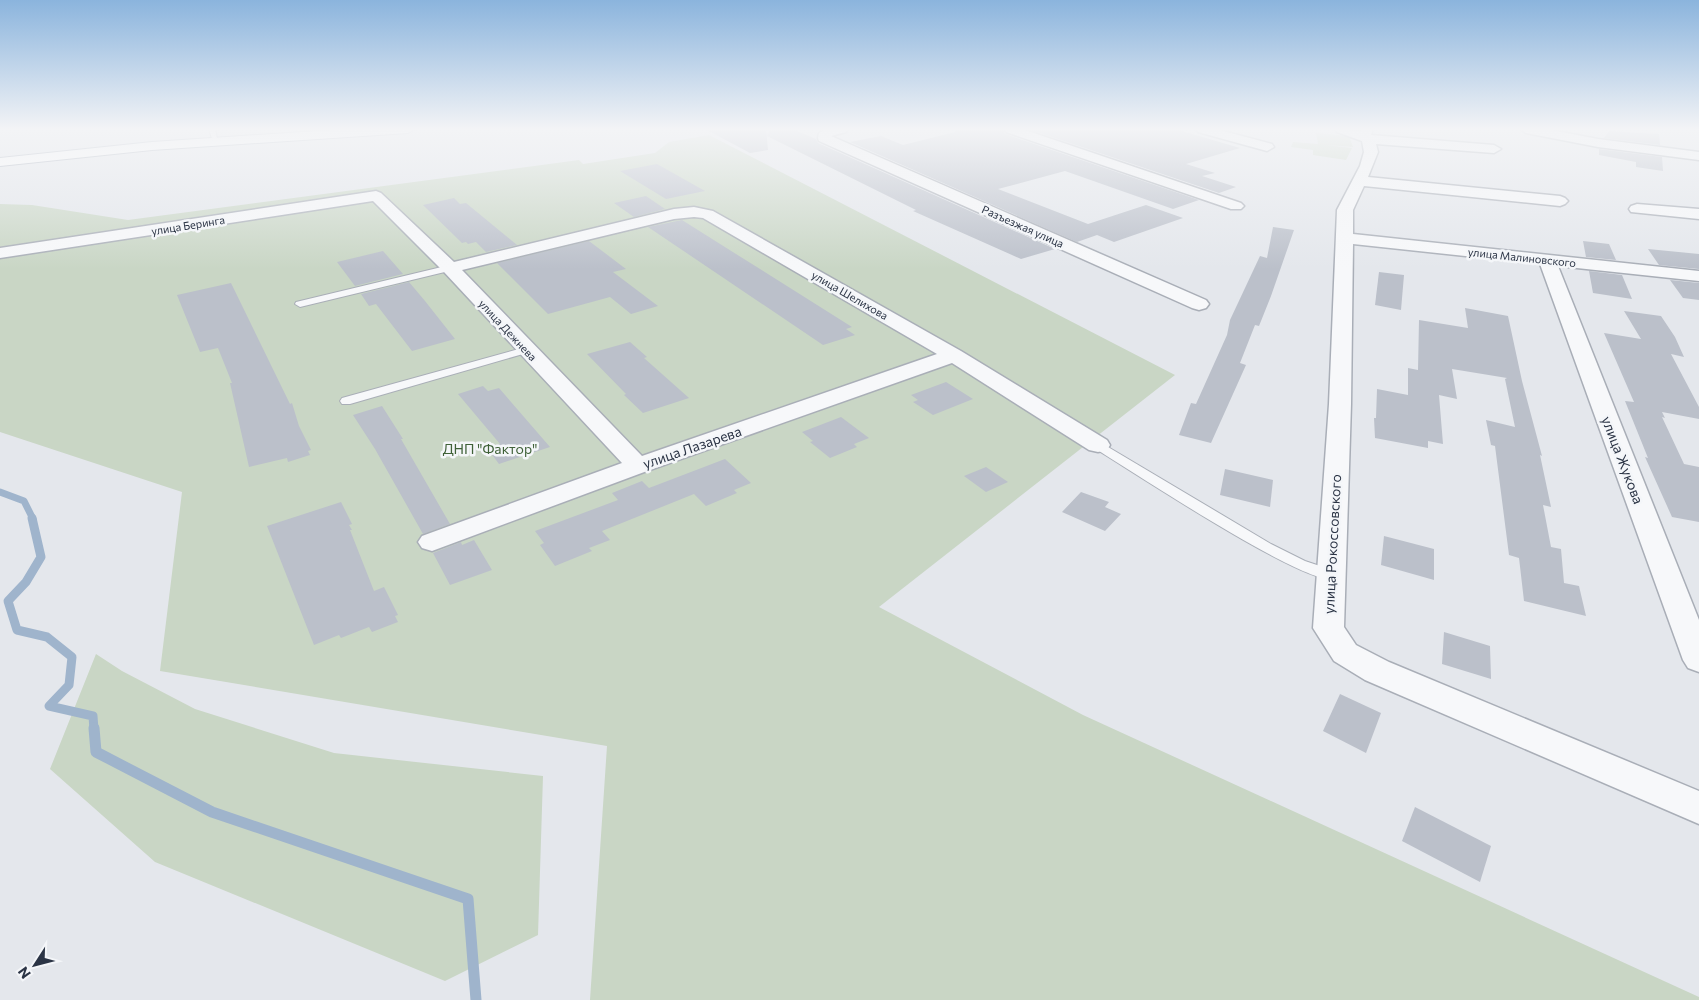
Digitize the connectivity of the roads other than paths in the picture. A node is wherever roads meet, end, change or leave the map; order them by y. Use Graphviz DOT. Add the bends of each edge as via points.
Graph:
graph roads {
  1 [pos="909,176"];
  2 [pos="1147,176"];
  3 [pos="1362,176"];
  4 [pos="1360,181"];
  5 [pos="376,196"];
  6 [pos="1560,201"];
  7 [pos="1236,206"];
  8 [pos="1637,209"];
  9 [pos="1699,214"];
  10 [pos="1344,238"];
  11 [pos="0,253"];
  12 [pos="1547,260"];
  13 [pos="450,268"];
  14 [pos="1699,276"];
  15 [pos="300,304"];
  16 [pos="1199,304"];
  17 [pos="526,350"];
  18 [pos="954,355"];
  19 [pos="346,401"];
  20 [pos="1098,445"];
  21 [pos="638,466"];
  22 [pos="432,542"];
  23 [pos="1330,575"];
  24 [pos="1699,660"];
  25 [pos="1699,808"];
  1 -- 16 [label="street, Разъезжая улица"];
  2 -- 7 [label="street"];
  3 -- 4 [label="street, улица Рокоссовского"];
  4 -- 6 [label="street"];
  4 -- 10 [label="street, улица Рокоссовского" via="1345,210"];
  5 -- 11 [label="street, улица Беринга"];
  5 -- 13 [label="street, улица Дежнева"];
  8 -- 9 [label="street"];
  10 -- 12 [label="street, улица Малиновского"];
  10 -- 23 [label="street, улица Рокоссовского" via="1340,404"];
  12 -- 14 [label="street, улица Малиновского"];
  12 -- 24 [label="street, улица Жукова"];
  13 -- 15 [label="lane"];
  13 -- 17 [label="street, улица Дежнева"];
  13 -- 18 [label="street, улица Шелихова" via="674,214 707,214"];
  17 -- 19 [label="lane"];
  17 -- 21 [label="street, улица Дежнева"];
  18 -- 20 [label="street, улица Шелихова"];
  18 -- 21 [label="street, улица Лазарева"];
  20 -- 23 [label="lane" via="1266,547"];
  21 -- 22 [label="street, улица Лазарева"];
  23 -- 25 [label="street, улица Рокоссовского" via="1328,628 1345,653 1376,671"];
}
